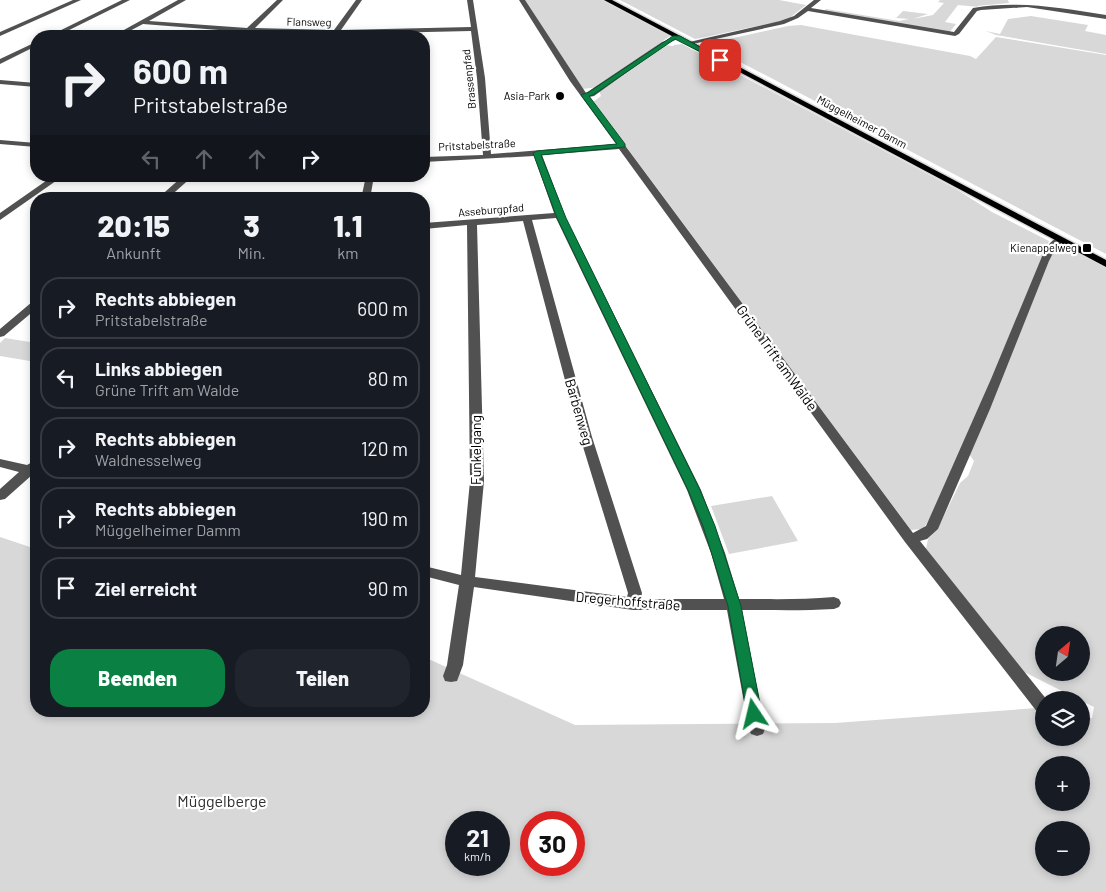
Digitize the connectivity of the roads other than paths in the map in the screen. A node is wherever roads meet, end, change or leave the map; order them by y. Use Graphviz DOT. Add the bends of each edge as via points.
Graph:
graph roads {
  1 [pos="78,0"];
  2 [pos="127,0"];
  3 [pos="183,0"];
  4 [pos="280,0"];
  5 [pos="359,0"];
  6 [pos="470,0"];
  7 [pos="522,0"];
  8 [pos="607,0"];
  9 [pos="818,0"];
  10 [pos="806,10"];
  11 [pos="1106,17"];
  12 [pos="142,22"];
  13 [pos="475,29"];
  14 [pos="64,30"];
  15 [pos="127,30"];
  16 [pos="249,30"];
  17 [pos="337,30"];
  18 [pos="430,32"];
  19 [pos="0,34"];
  20 [pos="678,37"];
  21 [pos="688,43"];
  22 [pos="30,47"];
  23 [pos="0,62"];
  24 [pos="0,82"];
  25 [pos="30,84"];
  26 [pos="585,95"];
  27 [pos="0,142"];
  28 [pos="30,144"];
  29 [pos="622,146"];
  30 [pos="537,153"];
  31 [pos="488,157"];
  32 [pos="430,160"];
  33 [pos="51,182"];
  34 [pos="182,182"];
  35 [pos="37,192"];
  36 [pos="170,192"];
  37 [pos="30,196"];
  38 [pos="560,215"];
  39 [pos="0,217"];
  40 [pos="527,218"];
  41 [pos="472,223"];
  42 [pos="430,226"];
  43 [pos="1060,240"];
  44 [pos="1106,264"];
  45 [pos="30,309"];
  46 [pos="0,334"];
  47 [pos="0,463"];
  48 [pos="30,467"];
  49 [pos="30,471"];
  50 [pos="0,496"];
  51 [pos="910,539"];
  52 [pos="430,572"];
  53 [pos="467,581"];
  54 [pos="834,603"];
  55 [pos="633,604"];
  56 [pos="734,606"];
  57 [pos="451,676"];
  58 [pos="1035,697"];
  59 [pos="757,728"];
  1 -- 19 [label="street"];
  2 -- 14 [label="street"];
  3 -- 12 [label="street"];
  4 -- 16 [label="street"];
  5 -- 17 [label="street"];
  6 -- 13 [label="street, Brassenpfad"];
  7 -- 26 [label="street, Grüne Trift am Walde"];
  8 -- 20 [label="main road, Müggelheimer Damm"];
  9 -- 10 [label="street"];
  10 -- 11 [label="street" via="955,34 980,8 1027,5"];
  10 -- 21 [label="street" via="782,23"];
  12 -- 15 [label="street"];
  12 -- 16 [label="street, Flansweg"];
  13 -- 18 [label="street, Flansweg"];
  13 -- 31 [label="street, Brassenpfad"];
  20 -- 21 [label="main road, Müggelheimer Damm"];
  20 -- 26 [label="street"];
  21 -- 43 [label="main road, Müggelheimer Damm"];
  22 -- 23 [label="street"];
  24 -- 25 [label="street"];
  26 -- 29 [label="street, Grüne Trift am Walde"];
  27 -- 28 [label="street"];
  29 -- 30 [label="street, Pritstabelstraße"];
  29 -- 51 [label="street, Grüne Trift am Walde"];
  30 -- 31 [label="street, Pritstabelstraße"];
  30 -- 38 [label="street"];
  31 -- 32 [label="street, Pritstabelstraße"];
  33 -- 35 [label="street"];
  34 -- 36 [label="street"];
  37 -- 39 [label="street"];
  38 -- 40 [label="street, Asseburgpfad"];
  38 -- 56 [label="street" via="694,490"];
  40 -- 41 [label="street, Asseburgpfad"];
  40 -- 55 [label="street, Barbenweg" via="591,454 635,594"];
  41 -- 42 [label="street, Asseburgpfad"];
  41 -- 53 [label="street, Funkelgang" via="477,481"];
  43 -- 44 [label="main road, Müggelheimer Damm"];
  43 -- 51 [label="street" via="1053,243 1047,254 932,529"];
  45 -- 46 [label="street"];
  47 -- 48 [label="street"];
  49 -- 50 [label="street"];
  51 -- 58 [label="street, Grüne Trift am Walde"];
  52 -- 53 [label="street, Dregerhoffstraße"];
  53 -- 55 [label="street, Dregerhoffstraße"];
  53 -- 57 [label="street, Funkelgang"];
  54 -- 56 [label="street, Dregerhoffstraße"];
  55 -- 56 [label="street, Dregerhoffstraße"];
  56 -- 59 [label="street"];
}
